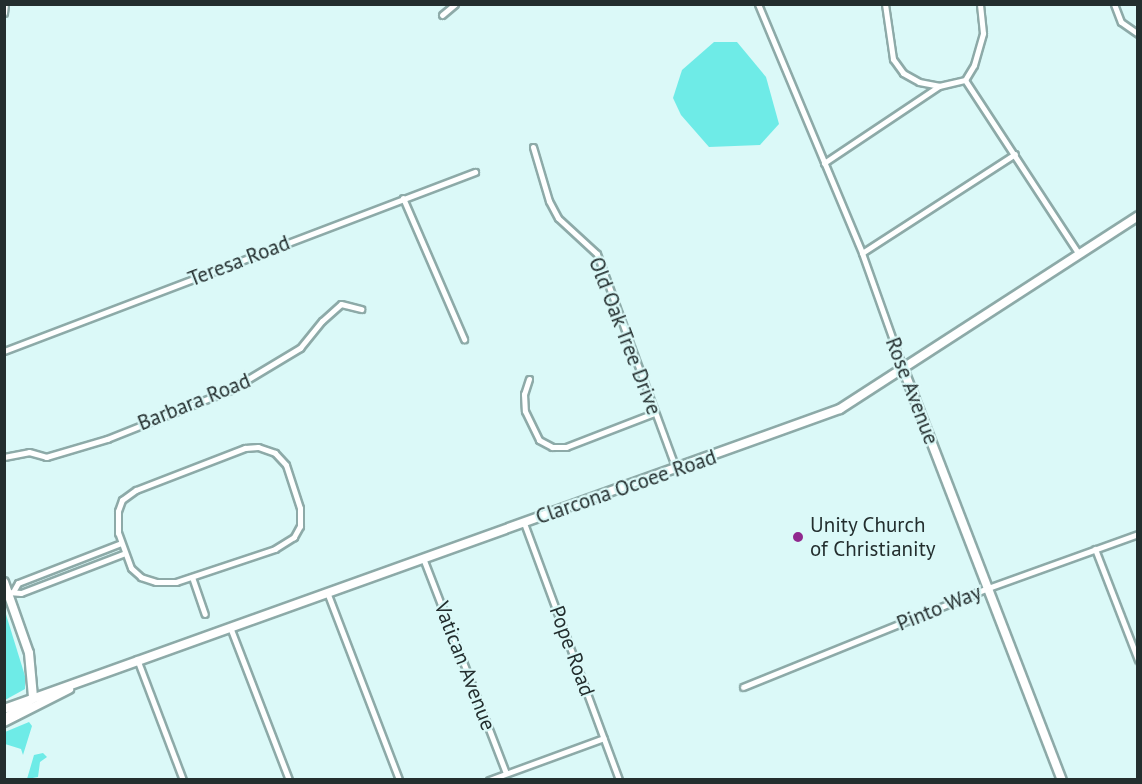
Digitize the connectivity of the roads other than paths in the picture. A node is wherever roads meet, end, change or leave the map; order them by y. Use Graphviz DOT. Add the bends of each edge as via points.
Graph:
graph roads {
  1 [pos="6,4"];
  2 [pos="455,4"];
  3 [pos="758,4"];
  4 [pos="885,4"];
  5 [pos="980,4"];
  6 [pos="1114,4"];
  7 [pos="4,13"];
  8 [pos="442,15"];
  9 [pos="1137,34"];
  10 [pos="965,80"];
  11 [pos="939,86"];
  12 [pos="533,147"];
  13 [pos="1015,154"];
  14 [pos="824,163"];
  15 [pos="475,172"];
  16 [pos="403,198"];
  17 [pos="1137,216"];
  18 [pos="862,253"];
  19 [pos="1079,254"];
  20 [pos="361,309"];
  21 [pos="464,339"];
  22 [pos="4,351"];
  23 [pos="904,371"];
  24 [pos="529,379"];
  25 [pos="654,413"];
  26 [pos="4,457"];
  27 [pos="676,470"];
  28 [pos="524,523"];
  29 [pos="1137,534"];
  30 [pos="121,543"];
  31 [pos="1095,549"];
  32 [pos="125,553"];
  33 [pos="423,558"];
  34 [pos="192,577"];
  35 [pos="4,582"];
  36 [pos="988,588"];
  37 [pos="11,591"];
  38 [pos="327,592"];
  39 [pos="205,614"];
  40 [pos="230,626"];
  41 [pos="137,659"];
  42 [pos="1137,660"];
  43 [pos="78,684"];
  44 [pos="743,687"];
  45 [pos="33,697"];
  46 [pos="4,709"];
  47 [pos="4,721"];
  48 [pos="604,738"];
  49 [pos="506,773"];
  50 [pos="183,780"];
  51 [pos="289,780"];
  52 [pos="399,780"];
  53 [pos="489,780"];
  54 [pos="619,780"];
  55 [pos="1062,780"];
  1 -- 7 [label="street"];
  2 -- 8 [label="street"];
  3 -- 14 [label="street, Rose Avenue"];
  4 -- 11 [label="street" via="893,59 903,73 919,82"];
  5 -- 10 [label="street" via="981,51"];
  6 -- 9 [label="street" via="1121,22"];
  10 -- 11 [label="street"];
  10 -- 13 [label="street"];
  11 -- 14 [label="street"];
  12 -- 25 [label="street, Old Oak Tree Drive" via="545,191 558,219 597,254"];
  13 -- 18 [label="street"];
  13 -- 19 [label="street"];
  14 -- 18 [label="street, Rose Avenue"];
  15 -- 16 [label="street, Teresa Road"];
  16 -- 21 [label="street"];
  16 -- 22 [label="street, Teresa Road"];
  17 -- 19 [label="main road, Clarcona Ocoee Road"];
  18 -- 23 [label="street, Rose Avenue"];
  19 -- 23 [label="main road, Clarcona Ocoee Road"];
  20 -- 26 [label="street, Barbara Road" via="341,304 300,348 230,390 107,439 46,457 29,452"];
  23 -- 27 [label="main road, Clarcona Ocoee Road" via="840,409"];
  23 -- 36 [label="main road, Rose Avenue"];
  24 -- 25 [label="street" via="524,394 525,411 539,440 552,447 566,447"];
  25 -- 27 [label="street, Old Oak Tree Drive"];
  27 -- 28 [label="main road, Clarcona Ocoee Road"];
  28 -- 33 [label="main road, Clarcona Ocoee Road"];
  28 -- 48 [label="street, Pope Road"];
  29 -- 31 [label="street, Pinto Way"];
  30 -- 32 [label="street"];
  30 -- 34 [label="street" via="118,511 122,500 136,490 245,448 258,447 275,453 286,465 300,508 300,526 294,537 275,549"];
  30 -- 37 [label="street" via="18,583"];
  31 -- 36 [label="street, Pinto Way"];
  31 -- 42 [label="street"];
  32 -- 34 [label="street" via="141,577 158,582"];
  32 -- 37 [label="street" via="21,593"];
  33 -- 38 [label="main road, Clarcona Ocoee Road"];
  33 -- 49 [label="street, Vatican Avenue"];
  34 -- 39 [label="street"];
  35 -- 37 [label="main road"];
  36 -- 44 [label="street, Pinto Way"];
  36 -- 55 [label="main road, Rose Avenue"];
  37 -- 45 [label="main road" via="29,654"];
  38 -- 40 [label="main road, Clarcona Ocoee Road"];
  38 -- 52 [label="street"];
  40 -- 41 [label="main road, Clarcona Ocoee Road"];
  40 -- 51 [label="street"];
  41 -- 43 [label="main road, Clarcona Ocoee Road"];
  41 -- 50 [label="street"];
  43 -- 45 [label="main road, Clarcona Ocoee Road"];
  43 -- 47 [label="main road, Clarcona Ocoee Road"];
  45 -- 46 [label="main road, Clarcona Ocoee Road"];
  45 -- 47 [label="main road"];
  48 -- 49 [label="street"];
  48 -- 54 [label="street, Pope Road"];
  49 -- 53 [label="street"];
}
